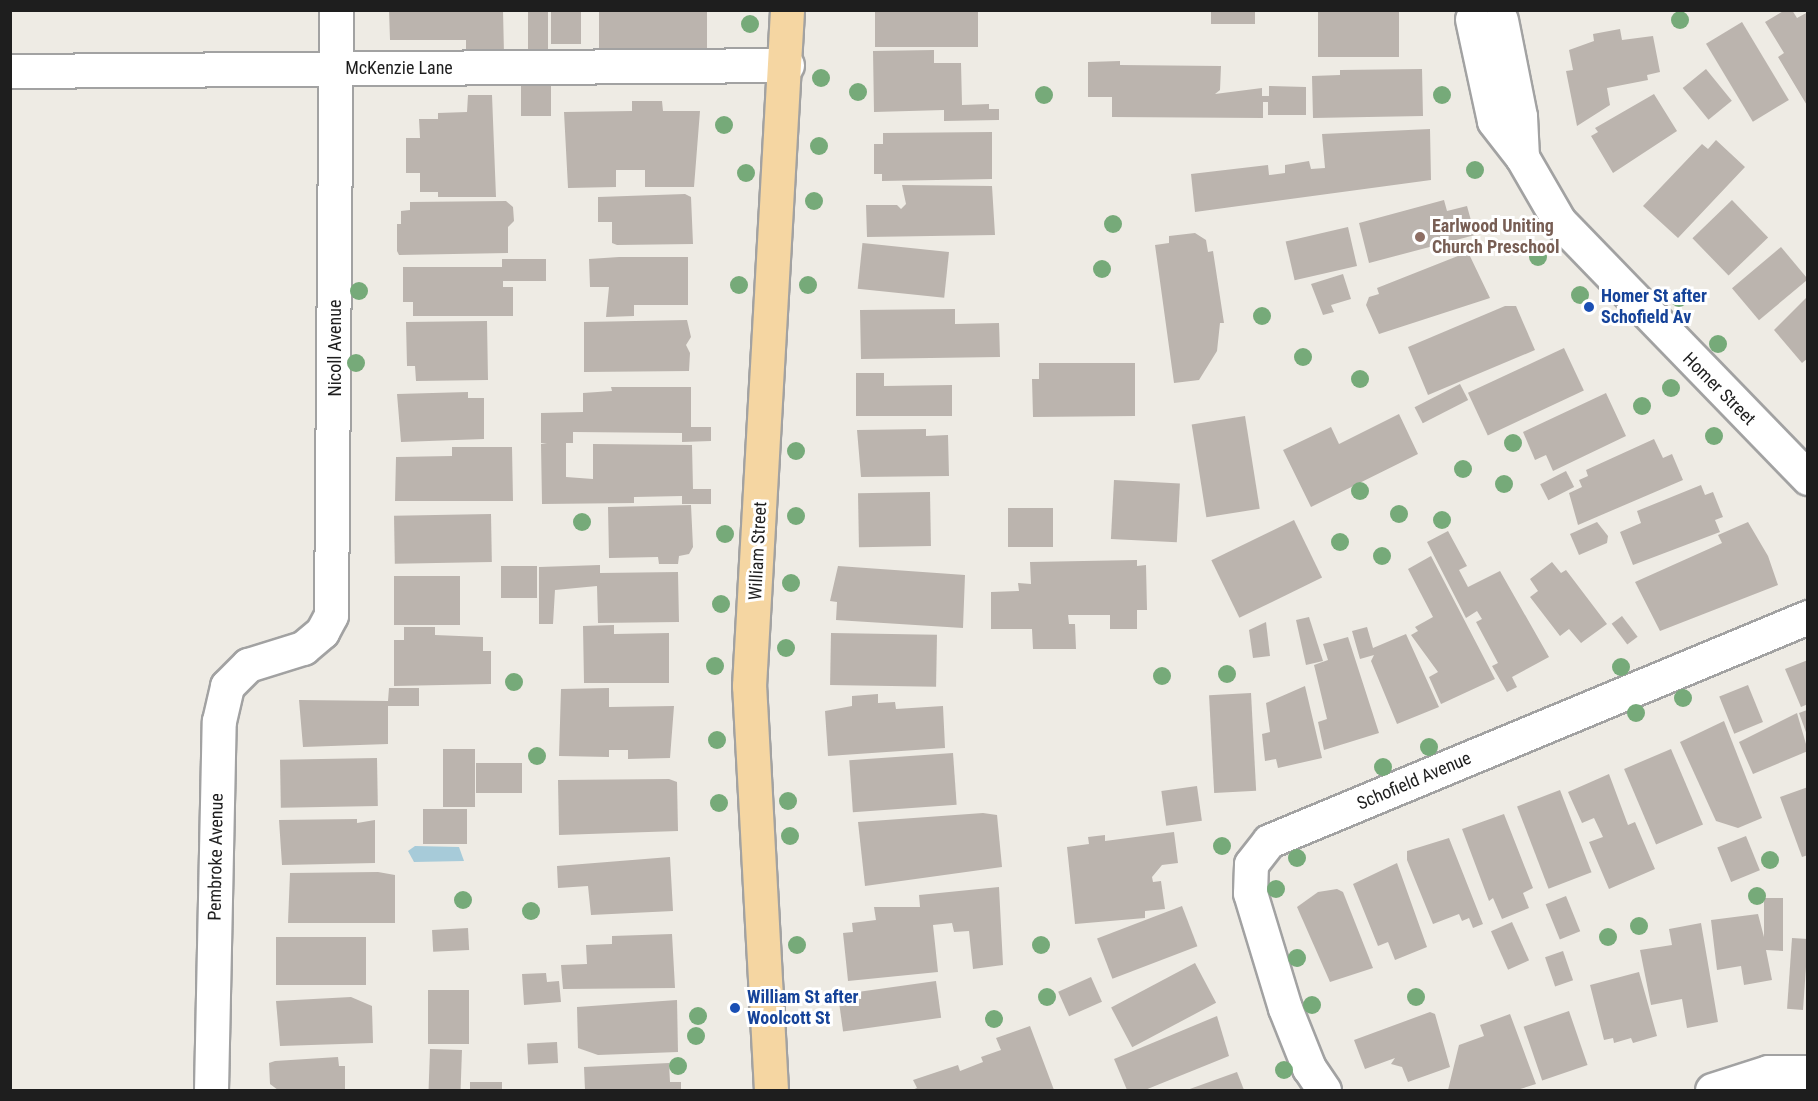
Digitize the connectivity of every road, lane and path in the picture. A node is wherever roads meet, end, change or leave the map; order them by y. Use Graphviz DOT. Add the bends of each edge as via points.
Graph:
graph roads {
  1 [pos="336,10"];
  2 [pos="787,10"];
  3 [pos="1496,14"];
  4 [pos="787,65"];
  5 [pos="336,69"];
  6 [pos="10,71"];
  7 [pos="1808,478"];
  8 [pos="1808,617"];
  9 [pos="278,654"];
  10 [pos="1808,1072"];
  11 [pos="211,1090"];
  12 [pos="771,1090"];
  13 [pos="1324,1090"];
  14 [pos="1712,1090"];
  1 -- 5 [label="street, Nicoll Avenue"];
  2 -- 4 [label="main road, William Street"];
  3 -- 7 [label="street, Homer Street" via="1494,121 1522,157 1559,221"];
  4 -- 5 [label="street, McKenzie Lane"];
  4 -- 12 [label="main road, William Street" via="750,686"];
  5 -- 6 [label="street, McKenzie Lane"];
  5 -- 9 [label="street, Nicoll Avenue" via="331,615 322,632 303,648"];
  8 -- 13 [label="street, Schofield Avenue" via="1269,841 1251,864 1250,893 1285,1008 1309,1068"];
  9 -- 11 [label="street, Pembroke Avenue" via="248,665 226,686 219,721"];
  10 -- 14 [label="street" via="1768,1072"];
}
